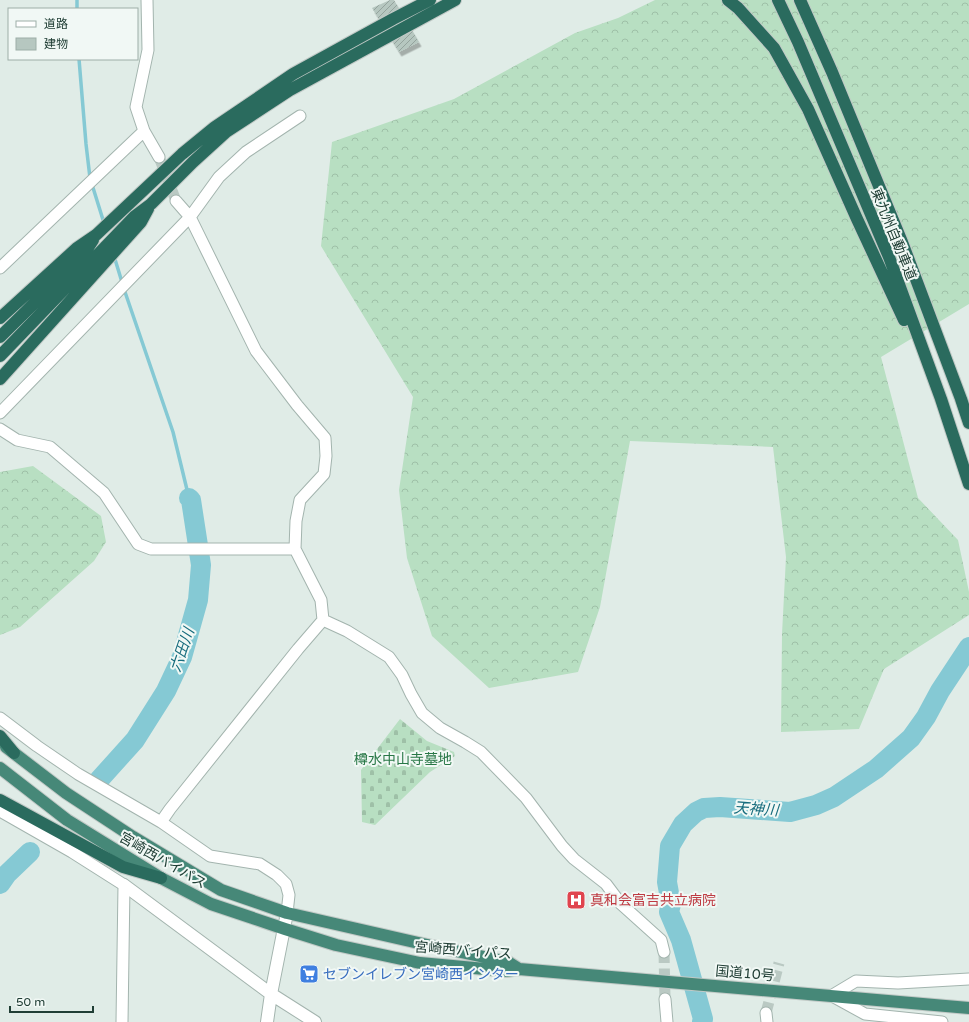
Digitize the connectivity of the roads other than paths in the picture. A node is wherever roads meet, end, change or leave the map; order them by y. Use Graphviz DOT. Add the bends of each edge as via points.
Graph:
graph roads {
  1 [pos="147,0"];
  2 [pos="430,0"];
  3 [pos="455,0"];
  4 [pos="728,0"];
  5 [pos="778,0"];
  6 [pos="800,0"];
  7 [pos="300,116"];
  8 [pos="144,131"];
  9 [pos="159,157"];
  10 [pos="176,202"];
  11 [pos="151,204"];
  12 [pos="190,217"];
  13 [pos="96,235"];
  14 [pos="0,268"];
  15 [pos="0,318"];
  16 [pos="0,337"];
  17 [pos="0,356"];
  18 [pos="0,379"];
  19 [pos="941,399"];
  20 [pos="0,413"];
  21 [pos="969,423"];
  22 [pos="0,429"];
  23 [pos="969,484"];
  24 [pos="295,549"];
  25 [pos="322,620"];
  26 [pos="0,718"];
  27 [pos="0,736"];
  28 [pos="0,743"];
  29 [pos="14,753"];
  30 [pos="0,768"];
  31 [pos="0,800"];
  32 [pos="0,812"];
  33 [pos="161,822"];
  34 [pos="161,878"];
  35 [pos="124,884"];
  36 [pos="287,913"];
  37 [pos="284,929"];
  38 [pos="664,952"];
  39 [pos="519,968"];
  40 [pos="969,979"];
  41 [pos="272,994"];
  42 [pos="832,996"];
  43 [pos="665,999"];
  44 [pos="969,1008"];
  45 [pos="122,1022"];
  46 [pos="267,1022"];
  47 [pos="315,1022"];
  48 [pos="667,1022"];
  49 [pos="942,1022"];
  1 -- 8 [label="street" via="148,50 136,107"];
  2 -- 13 [label="highway" via="293,74 215,127 182,154"];
  3 -- 11 [label="highway" via="290,90 226,132"];
  4 -- 19 [label="highway" via="774,48 808,109"];
  5 -- 19 [label="highway, 東九州自動車道" via="889,257"];
  6 -- 21 [label="highway, 東九州自動車道" via="902,242"];
  7 -- 12 [label="street" via="246,152 219,177"];
  8 -- 9 [label="street"];
  8 -- 14 [label="street"];
  10 -- 12 [label="street"];
  11 -- 17 [label="highway" via="135,216"];
  11 -- 18 [label="highway" via="141,222"];
  12 -- 20 [label="street"];
  12 -- 24 [label="street" via="256,351 325,438 324,474 300,500"];
  13 -- 15 [label="highway" via="77,248"];
  13 -- 16 [label="highway" via="84,254"];
  19 -- 23 [label="highway, 東九州自動車道"];
  22 -- 24 [label="street" via="17,440 50,448 104,493 138,544 151,549"];
  24 -- 25 [label="street" via="321,600"];
  25 -- 33 [label="street"];
  25 -- 38 [label="street" via="348,631 389,657 402,674 422,713 440,728 481,752 526,798 574,859 606,884 621,904 661,940"];
  26 -- 33 [label="street" via="78,774"];
  27 -- 29 [label="highway"];
  28 -- 29 [label="highway, 宮崎西バイパス"];
  29 -- 36 [label="highway, 宮崎西バイパス" via="66,793 221,890"];
  30 -- 34 [label="highway, 宮崎西バイパス" via="67,820"];
  31 -- 34 [label="highway" via="123,867"];
  32 -- 35 [label="street"];
  33 -- 36 [label="street" via="210,856 260,864 277,875 286,884 289,895"];
  34 -- 37 [label="highway, 宮崎西バイパス" via="211,904"];
  35 -- 41 [label="street"];
  35 -- 45 [label="street"];
  36 -- 37 [label="street"];
  36 -- 39 [label="highway, 宮崎西バイパス" via="508,962"];
  37 -- 39 [label="highway, 宮崎西バイパス" via="336,945 420,963 507,971"];
  37 -- 41 [label="street"];
  39 -- 42 [label="highway, 国道10号"];
  40 -- 42 [label="street" via="898,983 856,981"];
  41 -- 46 [label="street"];
  41 -- 47 [label="street"];
  42 -- 44 [label="highway, 国道10号"];
  42 -- 49 [label="street" via="865,1014"];
  43 -- 48 [label="street"];
}
